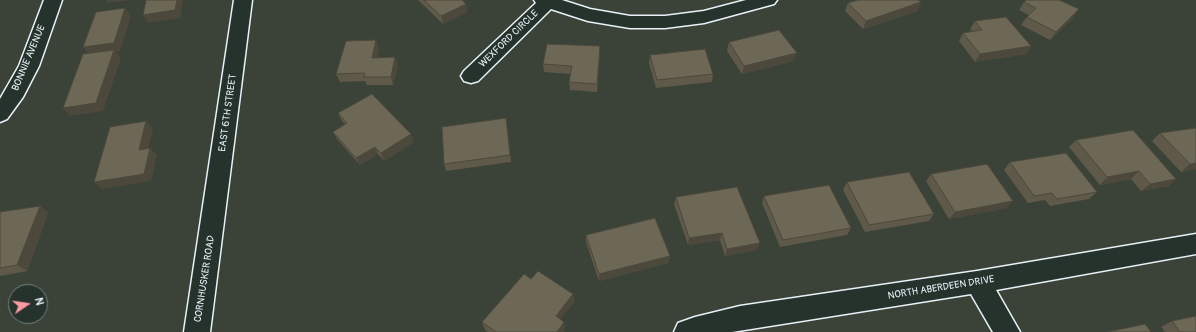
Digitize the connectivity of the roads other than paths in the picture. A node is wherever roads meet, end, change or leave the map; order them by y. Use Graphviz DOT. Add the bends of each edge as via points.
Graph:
graph roads {
  1 [pos="53,0"];
  2 [pos="244,0"];
  3 [pos="768,0"];
  4 [pos="545,1"];
  5 [pos="471,76"];
  6 [pos="0,114"];
  7 [pos="213,227"];
  8 [pos="1196,244"];
  9 [pos="977,282"];
  10 [pos="197,332"];
  11 [pos="687,332"];
  12 [pos="1007,332"];
  1 -- 6 [label="street, BONNIE AVENUE" via="29,66 13,97"];
  2 -- 7 [label="street, EAST 6TH STREET"];
  3 -- 4 [label="street" via="704,17 665,22 630,22 588,15"];
  4 -- 5 [label="street, WEXFORD CIRCLE"];
  7 -- 10 [label="street, CORNHUSKER ROAD"];
  8 -- 9 [label="street, NORTH ABERDEEN DRIVE"];
  9 -- 11 [label="street, NORTH ABERDEEN DRIVE" via="740,318"];
  9 -- 12 [label="street"];
}
